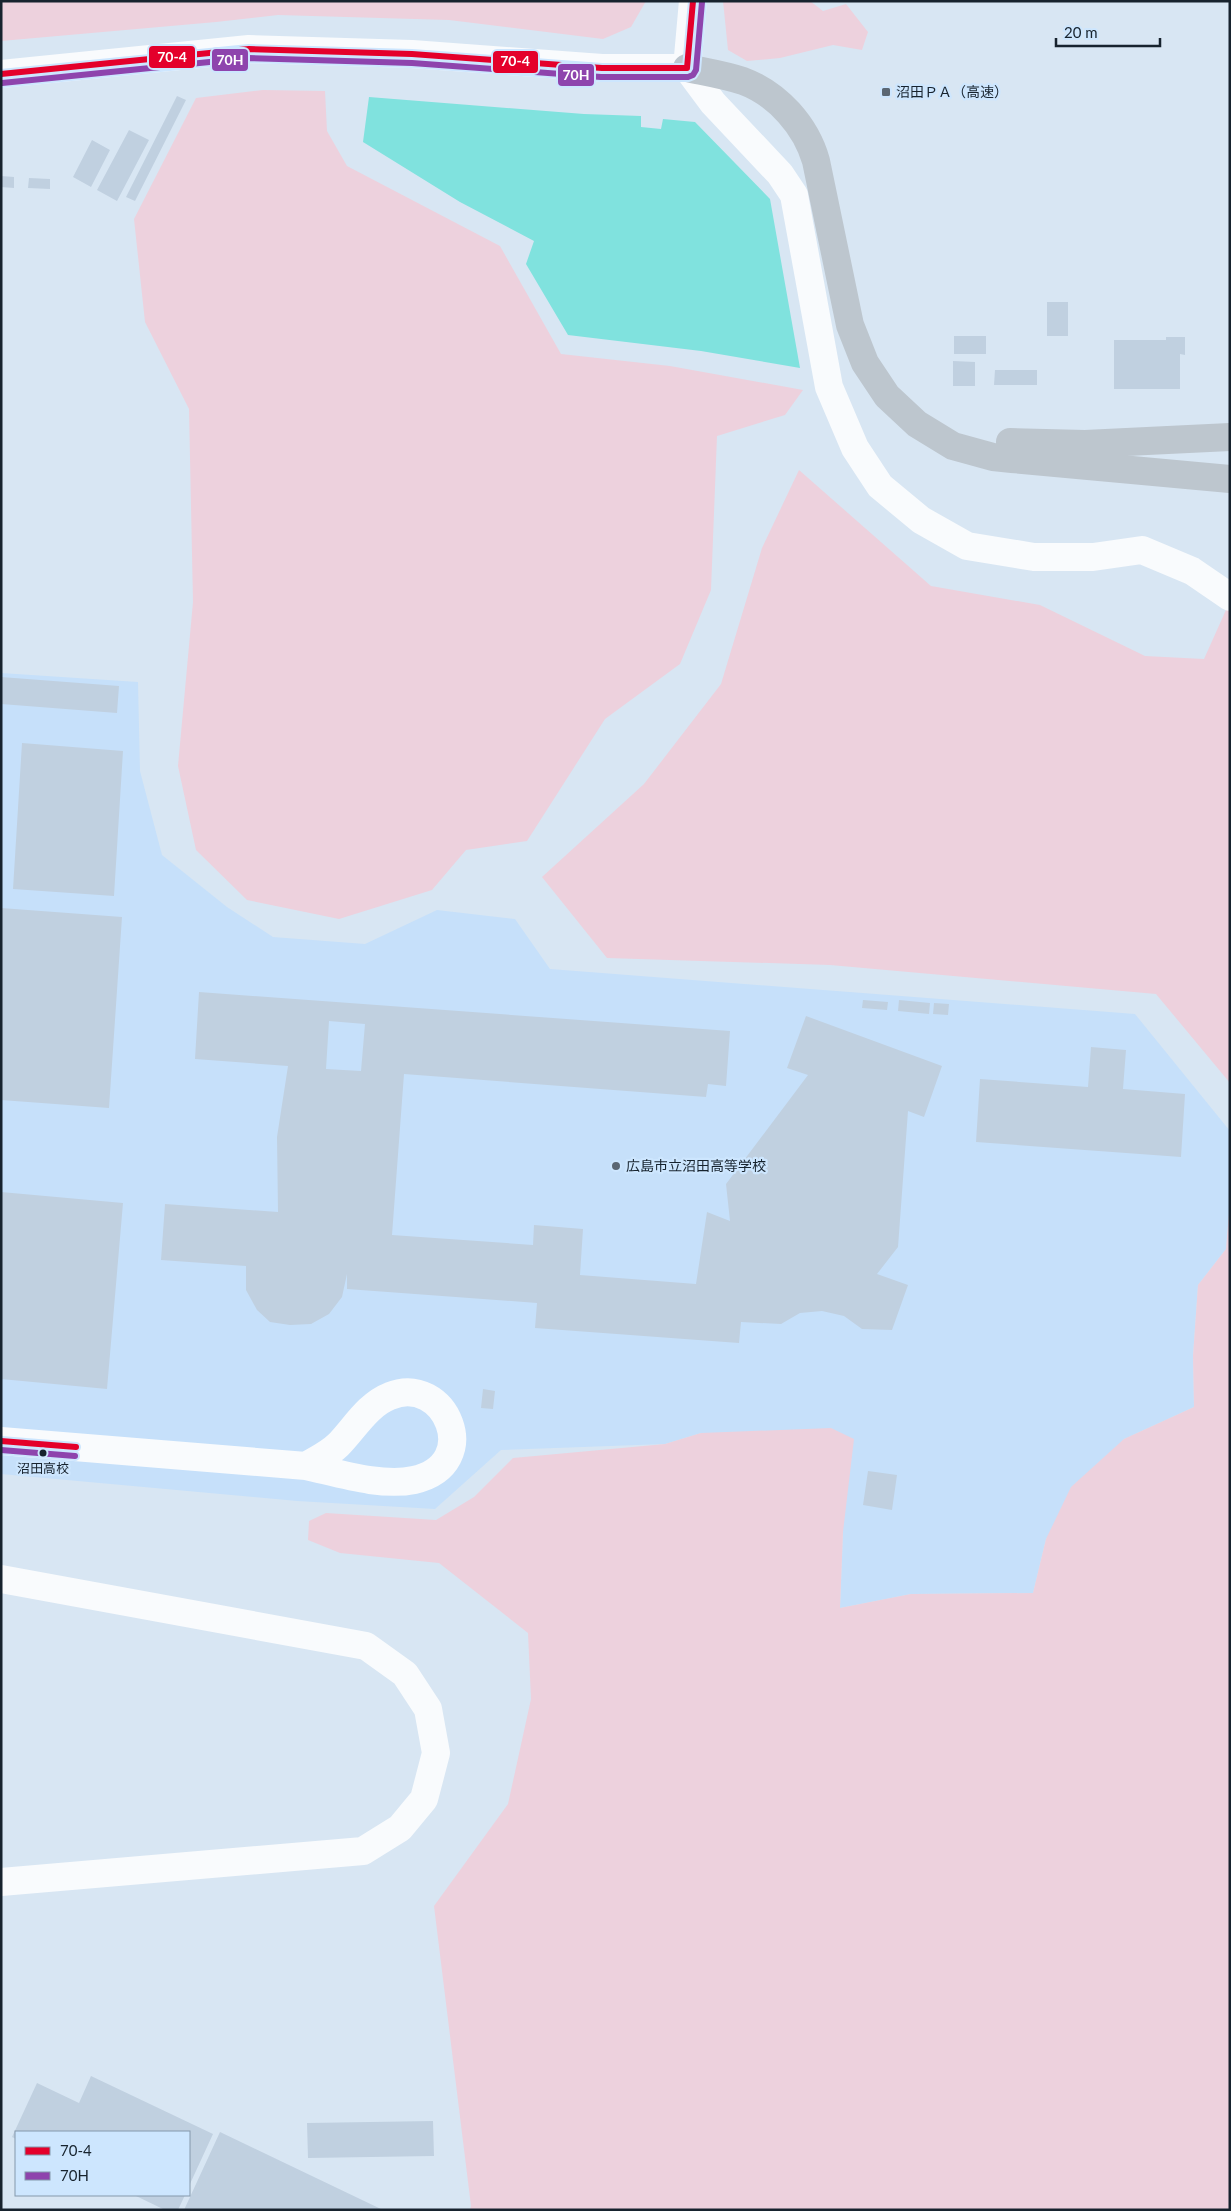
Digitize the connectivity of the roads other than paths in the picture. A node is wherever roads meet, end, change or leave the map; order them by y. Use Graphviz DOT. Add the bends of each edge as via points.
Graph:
graph roads {
  1 [pos="693,1"];
  2 [pos="687,68"];
  3 [pos="1,74"];
  4 [pos="1230,437"];
  5 [pos="1230,479"];
  6 [pos="1230,597"];
  7 [pos="1,1441"];
  8 [pos="306,1466"];
  9 [pos="1,1579"];
  10 [pos="1,1882"];
  1 -- 2 [label="street"];
  2 -- 3 [label="street" via="602,68 412,54 249,49"];
  2 -- 4 [label="highway" via="756,76 783,90 807,112 829,152 869,336 898,381 938,417 975,434 1017,444"];
  2 -- 5 [label="highway" via="731,77 761,90 786,110 807,136 816,161 856,345 887,396 917,424 954,446 993,457"];
  2 -- 6 [label="street" via="714,103 780,174 794,195 829,387 855,448 880,486 921,520 966,546 1034,557 1093,557 1142,550 1192,571"];
  7 -- 8 [label="street"];
  8 -- 8 [label="street" via="336,1447 366,1413 389,1396 413,1391 438,1404 452,1429 453,1449 435,1474 413,1480 370,1480"];
  9 -- 10 [label="street" via="366,1646 405,1674 428,1709 436,1754 424,1799 400,1828 363,1851"];
}
